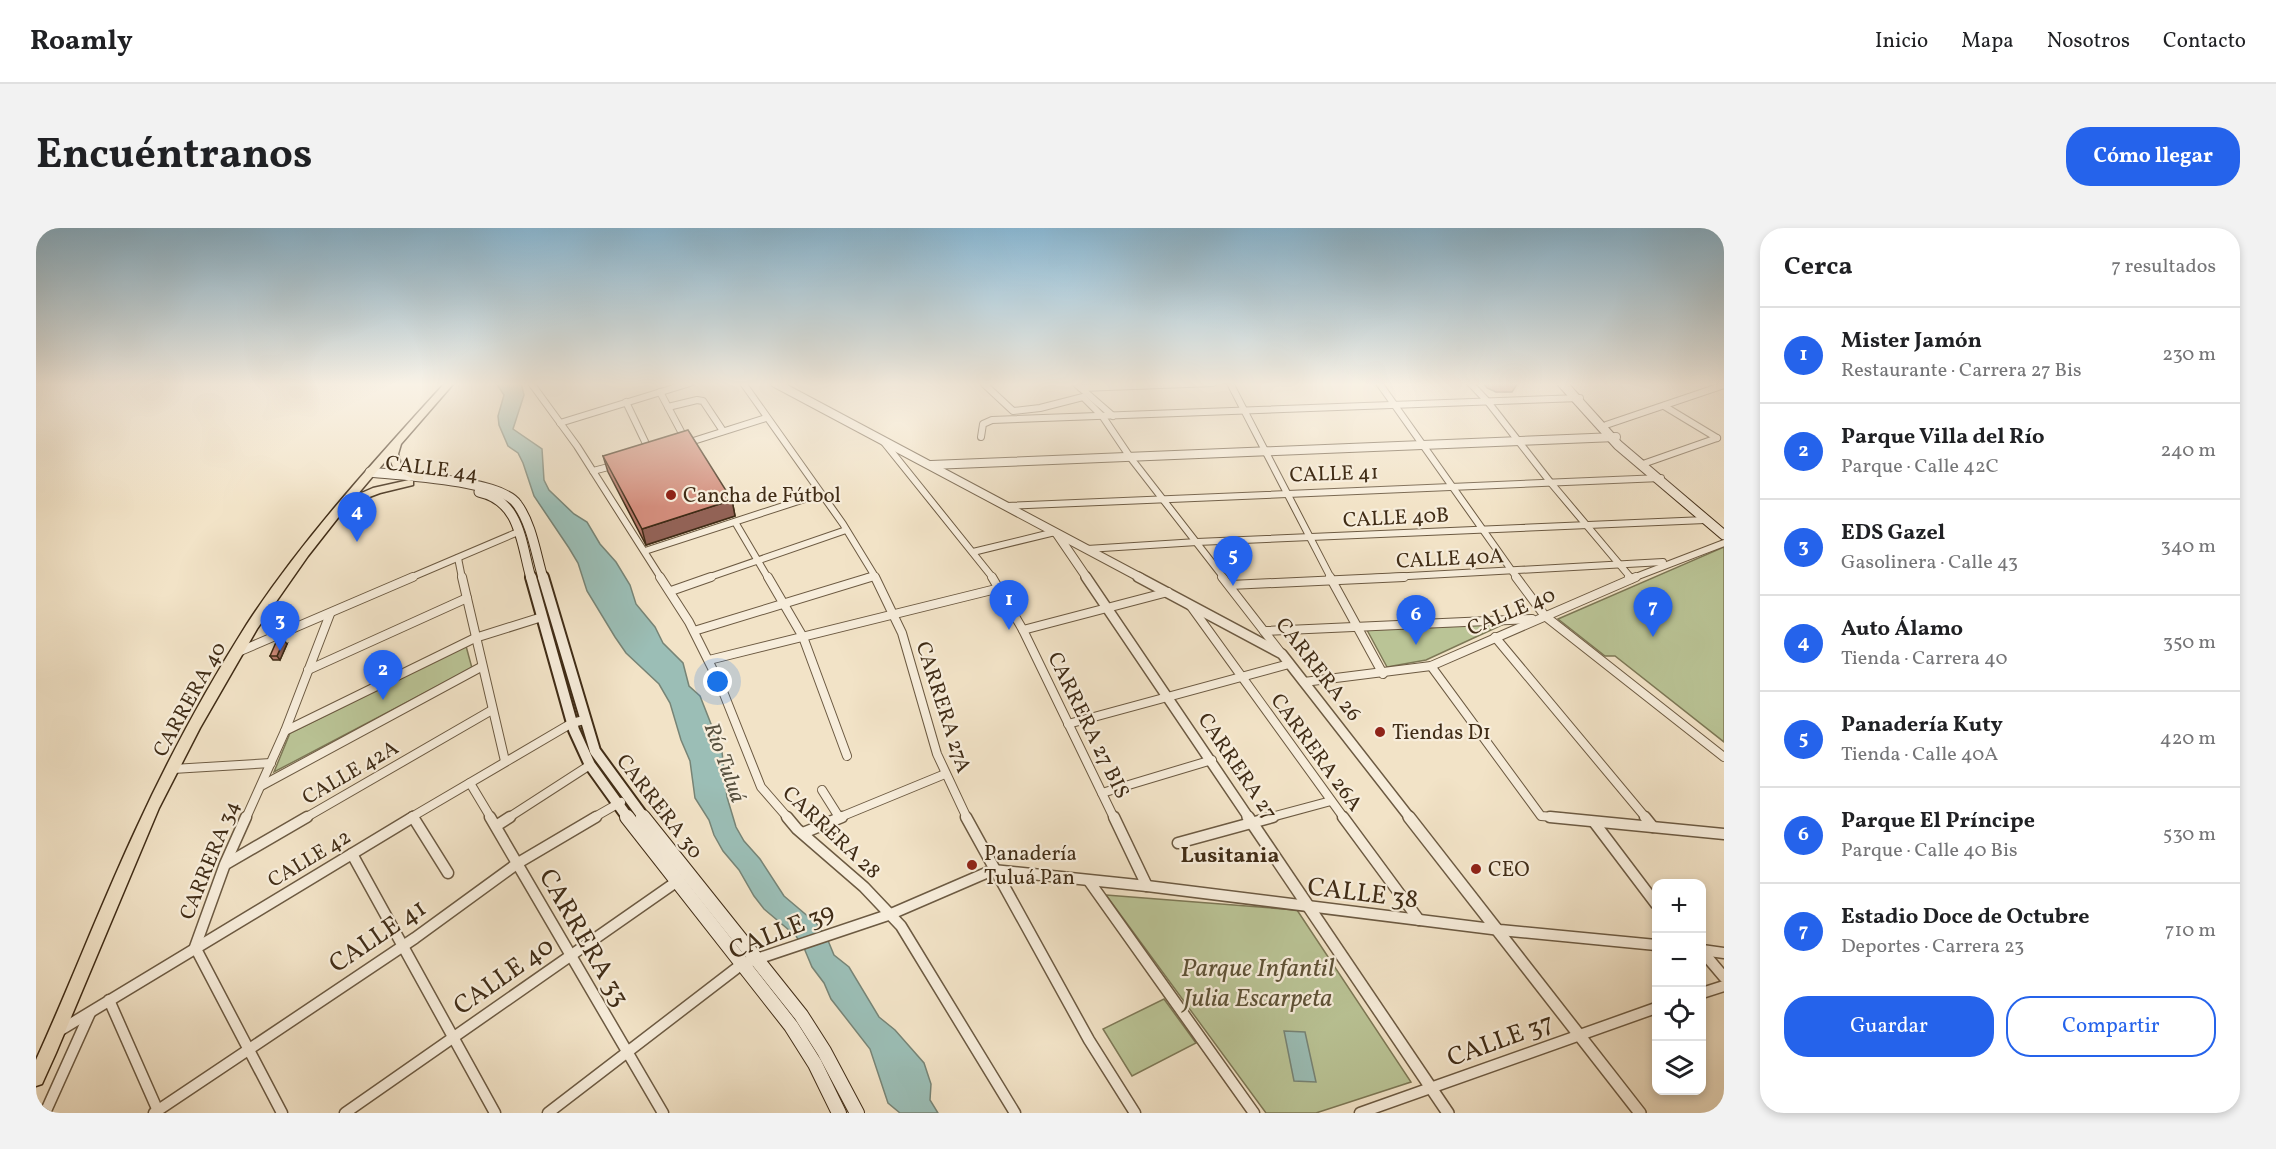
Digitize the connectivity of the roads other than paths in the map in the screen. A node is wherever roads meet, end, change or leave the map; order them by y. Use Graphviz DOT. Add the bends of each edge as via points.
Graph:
graph roads {
  1 [pos="412,424"];
  2 [pos="561,424"];
  3 [pos="637,424"];
  4 [pos="677,424"];
  5 [pos="718,424"];
  6 [pos="747,424"];
  7 [pos="770,424"];
  8 [pos="853,424"];
  9 [pos="983,424"];
  10 [pos="1108,424"];
  11 [pos="1252,424"];
  12 [pos="1409,424"];
  13 [pos="1505,424"];
  14 [pos="1602,424"];
  15 [pos="1694,424"];
  16 [pos="1606,425"];
  17 [pos="723,432"];
  18 [pos="981,437"];
  19 [pos="1614,437"];
  20 [pos="882,440"];
  21 [pos="1517,440"];
  22 [pos="396,441"];
  23 [pos="687,443"];
  24 [pos="1424,444"];
  25 [pos="678,446"];
  26 [pos="660,451"];
  27 [pos="1266,451"];
  28 [pos="651,454"];
  29 [pos="641,457"];
  30 [pos="1130,457"];
  31 [pos="622,463"];
  32 [pos="929,465"];
  33 [pos="1644,465"];
  34 [pos="593,471"];
  35 [pos="368,475"];
  36 [pos="419,478"];
  37 [pos="1659,478"];
  38 [pos="409,483"];
  39 [pos="1551,483"];
  40 [pos="1453,487"];
  41 [pos="820,494"];
  42 [pos="1286,494"];
  43 [pos="504,497"];
  44 [pos="1162,500"];
  45 [pos="342,505"];
  46 [pos="1007,506"];
  47 [pos="1705,520"];
  48 [pos="735,522"];
  49 [pos="1586,525"];
  50 [pos="1724,526"];
  51 [pos="846,530"];
  52 [pos="1481,530"];
  53 [pos="518,532"];
  54 [pos="1056,532"];
  55 [pos="1724,535"];
  56 [pos="1309,538"];
  57 [pos="1197,542"];
  58 [pos="1724,543"];
  59 [pos="1087,549"];
  60 [pos="645,551"];
  61 [pos="974,552"];
  62 [pos="458,558"];
  63 [pos="758,561"];
  64 [pos="1671,562"];
  65 [pos="1620,566"];
  66 [pos="1512,572"];
  67 [pos="874,576"];
  68 [pos="1631,579"];
  69 [pos="1332,580"];
  70 [pos="1230,585"];
  71 [pos="1000,588"];
  72 [pos="670,591"];
  73 [pos="1168,592"];
  74 [pos="467,598"];
  75 [pos="782,602"];
  76 [pos="1190,604"];
  77 [pos="1108,608"];
  78 [pos="544,612"];
  79 [pos="330,614"];
  80 [pos="894,614"];
  81 [pos="1545,616"];
  82 [pos="1537,619"];
  83 [pos="1502,621"];
  84 [pos="1357,626"];
  85 [pos="1023,630"];
  86 [pos="1511,630"];
  87 [pos="694,631"];
  88 [pos="1264,631"];
  89 [pos="803,637"];
  90 [pos="1495,637"];
  91 [pos="475,638"];
  92 [pos="236,653"];
  93 [pos="1282,654"];
  94 [pos="709,660"];
  95 [pos="1289,664"];
  96 [pos="1431,666"];
  97 [pos="482,667"];
  98 [pos="308,670"];
  99 [pos="1383,674"];
  100 [pos="1240,677"];
  101 [pos="1304,682"];
  102 [pos="1168,698"];
  103 [pos="492,710"];
  104 [pos="578,721"];
  105 [pos="1068,724"];
  106 [pos="285,731"];
  107 [pos="847,756"];
  108 [pos="1724,757"];
  109 [pos="1212,760"];
  110 [pos="505,761"];
  111 [pos="271,763"];
  112 [pos="590,765"];
  113 [pos="173,769"];
  114 [pos="945,774"];
  115 [pos="470,783"];
  116 [pos="261,786"];
  117 [pos="822,790"];
  118 [pos="1102,793"];
  119 [pos="622,801"];
  120 [pos="1331,801"];
  121 [pos="413,817"];
  122 [pos="840,817"];
  123 [pos="1253,822"];
  124 [pos="1594,822"];
  125 [pos="496,826"];
  126 [pos="1653,827"];
  127 [pos="803,833"];
  128 [pos="1724,834"];
  129 [pos="1178,843"];
  130 [pos="352,854"];
  131 [pos="518,863"];
  132 [pos="225,864"];
  133 [pos="993,870"];
  134 [pos="448,873"];
  135 [pos="683,877"];
  136 [pos="1089,881"];
  137 [pos="1147,886"];
  138 [pos="1652,899"];
  139 [pos="1311,907"];
  140 [pos="891,914"];
  141 [pos="1419,920"];
  142 [pos="1500,930"];
  143 [pos="1652,945"];
  144 [pos="403,946"];
  145 [pos="195,948"];
  146 [pos="1706,951"];
  147 [pos="1724,953"];
  148 [pos="569,955"];
  149 [pos="1706,956"];
  150 [pos="755,959"];
  151 [pos="742,964"];
  152 [pos="1724,977"];
  153 [pos="1724,986"];
  154 [pos="1706,991"];
  155 [pos="109,1000"];
  156 [pos="1652,1009"];
  157 [pos="90,1012"];
  158 [pos="56,1032"];
  159 [pos="1579,1034"];
  160 [pos="454,1035"];
  161 [pos="249,1048"];
  162 [pos="627,1051"];
  163 [pos="36,1078"];
  164 [pos="1431,1088"];
  165 [pos="156,1112"];
  166 [pos="45,1113"];
  167 [pos="282,1113"];
  168 [pos="345,1113"];
  169 [pos="495,1113"];
  170 [pos="548,1113"];
  171 [pos="663,1113"];
  172 [pos="839,1113"];
  173 [pos="857,1113"];
  174 [pos="1015,1113"];
  175 [pos="1135,1113"];
  176 [pos="1254,1113"];
  177 [pos="1360,1113"];
  178 [pos="1448,1113"];
  179 [pos="1640,1113"];
  1 -- 22 [label="main road, CARRERA 40"];
  2 -- 34 [label="street, CARRERA 28"];
  3 -- 28 [label="street"];
  4 -- 23 [label="street"];
  5 -- 17 [label="street"];
  6 -- 17 [label="street"];
  7 -- 41 [label="street, CARRERA 27A"];
  8 -- 20 [label="street"];
  9 -- 18 [label="street"];
  10 -- 30 [label="street, CARRERA 26"];
  11 -- 27 [label="street"];
  12 -- 24 [label="street"];
  13 -- 21 [label="street"];
  14 -- 19 [label="main road"];
  15 -- 33 [label="street" via="1717,438"];
  16 -- 19 [label="main road"];
  17 -- 23 [label="street"];
  19 -- 21 [label="street"];
  19 -- 33 [label="main road"];
  20 -- 32 [label="street"];
  20 -- 61 [label="street, CARRERA 27 BIS"];
  21 -- 24 [label="street"];
  21 -- 39 [label="street"];
  22 -- 35 [label="main road, CARRERA 40"];
  22 -- 36 [label="main road" via="393,454 397,467"];
  23 -- 25 [label="street"];
  24 -- 27 [label="street"];
  24 -- 40 [label="street"];
  26 -- 28 [label="street"];
  27 -- 30 [label="street"];
  27 -- 42 [label="street"];
  28 -- 29 [label="street"];
  30 -- 32 [label="street"];
  30 -- 44 [label="street, CARRERA 26"];
  31 -- 34 [label="street"];
  32 -- 46 [label="street"];
  33 -- 37 [label="main road"];
  34 -- 60 [label="street, CARRERA 28"];
  35 -- 36 [label="main road, CALLE 44"];
  35 -- 38 [label="main road, CALLE 44"];
  35 -- 45 [label="main road, CARRERA 40"];
  36 -- 43 [label="main road, CALLE 44" via="475,484"];
  37 -- 39 [label="street, CALLE 41"];
  37 -- 47 [label="main road"];
  37 -- 50 [label="main road"];
  38 -- 43 [label="main road, CALLE 44"];
  38 -- 45 [label="main road" via="377,490"];
  39 -- 40 [label="street, CALLE 41"];
  39 -- 49 [label="street"];
  40 -- 42 [label="street, CALLE 41"];
  40 -- 52 [label="street"];
  41 -- 48 [label="street"];
  41 -- 51 [label="street, CARRERA 27A"];
  42 -- 44 [label="street, CALLE 41"];
  42 -- 56 [label="street"];
  43 -- 53 [label="main road, CARRERA 30"];
  43 -- 78 [label="main road, CARRERA 30" via="521,509 528,528"];
  44 -- 46 [label="street, CALLE 41"];
  44 -- 57 [label="street, CARRERA 26"];
  45 -- 92 [label="main road, CARRERA 40"];
  46 -- 54 [label="street"];
  47 -- 49 [label="street, CALLE 40B"];
  47 -- 55 [label="main road"];
  48 -- 60 [label="street"];
  48 -- 63 [label="street"];
  49 -- 52 [label="street, CALLE 40B"];
  49 -- 65 [label="street"];
  51 -- 63 [label="street"];
  51 -- 67 [label="street, CARRERA 27A"];
  52 -- 56 [label="street, CALLE 40B"];
  52 -- 66 [label="street"];
  53 -- 62 [label="street"];
  53 -- 78 [label="main road, CARRERA 30"];
  54 -- 59 [label="street"];
  54 -- 61 [label="street"];
  54 -- 77 [label="street, CARRERA 27"];
  56 -- 57 [label="street, CALLE 40B"];
  56 -- 69 [label="street"];
  57 -- 59 [label="street, CALLE 40B"];
  57 -- 70 [label="street, CARRERA 26"];
  58 -- 64 [label="street, CALLE 40"];
  59 -- 73 [label="street"];
  60 -- 72 [label="street, CARRERA 28"];
  61 -- 71 [label="street, CARRERA 27 BIS"];
  62 -- 74 [label="street"];
  62 -- 79 [label="street"];
  63 -- 72 [label="street"];
  63 -- 75 [label="street"];
  64 -- 65 [label="street, CALLE 40A"];
  64 -- 68 [label="street, CALLE 40"];
  65 -- 66 [label="street, CALLE 40A"];
  65 -- 68 [label="street"];
  66 -- 69 [label="street, CALLE 40A"];
  66 -- 81 [label="street"];
  67 -- 75 [label="street"];
  67 -- 80 [label="street, CARRERA 27A"];
  68 -- 81 [label="street, CALLE 40"];
  69 -- 70 [label="street, CALLE 40A"];
  69 -- 84 [label="street"];
  70 -- 88 [label="street, CARRERA 26"];
  71 -- 80 [label="street"];
  71 -- 85 [label="street, CARRERA 27 BIS"];
  72 -- 87 [label="street, CARRERA 28"];
  73 -- 76 [label="street"];
  73 -- 77 [label="street"];
  74 -- 91 [label="street"];
  74 -- 98 [label="street"];
  75 -- 87 [label="street"];
  75 -- 89 [label="street"];
  76 -- 93 [label="street"];
  76 -- 100 [label="street, CARRERA 26A"];
  77 -- 85 [label="street"];
  77 -- 102 [label="street, CARRERA 27"];
  78 -- 91 [label="street"];
  78 -- 104 [label="main road, CARRERA 30"];
  79 -- 92 [label="street"];
  79 -- 98 [label="street, CARRERA 34"];
  80 -- 89 [label="street"];
  80 -- 114 [label="street, CARRERA 27A"];
  81 -- 82 [label="street, CALLE 40"];
  81 -- 108 [label="street"];
  82 -- 83 [label="street"];
  82 -- 86 [label="street, CALLE 40"];
  83 -- 84 [label="street"];
  83 -- 86 [label="street"];
  84 -- 88 [label="street"];
  84 -- 99 [label="street"];
  85 -- 105 [label="street, CARRERA 27 BIS"];
  86 -- 90 [label="street, CALLE 40"];
  87 -- 94 [label="street, CARRERA 28"];
  88 -- 93 [label="street, CARRERA 26"];
  89 -- 94 [label="street"];
  89 -- 107 [label="street"];
  90 -- 96 [label="street, CALLE 40"];
  90 -- 126 [label="street"];
  91 -- 97 [label="street"];
  91 -- 106 [label="street"];
  92 -- 113 [label="main road, CARRERA 40"];
  93 -- 95 [label="street, CARRERA 26"];
  94 -- 127 [label="street, CARRERA 28" via="761,787"];
  95 -- 100 [label="street"];
  95 -- 101 [label="street, CARRERA 26"];
  96 -- 99 [label="street, CALLE 40"];
  96 -- 124 [label="street" via="1541,816"];
  97 -- 103 [label="street"];
  97 -- 116 [label="street"];
  98 -- 106 [label="street, CARRERA 34"];
  99 -- 101 [label="street, CALLE 40"];
  100 -- 102 [label="street"];
  100 -- 120 [label="street, CARRERA 26A"];
  101 -- 142 [label="street, CARRERA 26"];
  102 -- 105 [label="street"];
  102 -- 109 [label="street, CARRERA 27"];
  103 -- 110 [label="street"];
  103 -- 132 [label="street, CALLE 42A"];
  104 -- 110 [label="street, CALLE 42"];
  104 -- 112 [label="main road, CARRERA 30"];
  104 -- 119 [label="main road, CARRERA 30"];
  105 -- 118 [label="street, CARRERA 27 BIS"];
  106 -- 111 [label="street, CARRERA 34"];
  109 -- 118 [label="street"];
  109 -- 123 [label="street, CARRERA 27"];
  110 -- 115 [label="street, CALLE 42"];
  111 -- 113 [label="street"];
  111 -- 116 [label="street, CARRERA 34"];
  112 -- 119 [label="main road, CARRERA 30"];
  112 -- 125 [label="street"];
  113 -- 158 [label="main road, CARRERA 40" via="144,826"];
  114 -- 122 [label="street"];
  114 -- 133 [label="street, CARRERA 27A"];
  115 -- 121 [label="street, CALLE 42"];
  115 -- 125 [label="street, CARRERA 33"];
  116 -- 132 [label="street, CARRERA 34"];
  117 -- 122 [label="street"];
  118 -- 137 [label="street, CARRERA 27 BIS"];
  119 -- 131 [label="street, CALLE 41"];
  119 -- 135 [label="main road, CARRERA 30"];
  120 -- 123 [label="street"];
  120 -- 141 [label="street, CARRERA 26A"];
  121 -- 130 [label="street, CALLE 42"];
  121 -- 134 [label="street"];
  122 -- 127 [label="street"];
  123 -- 129 [label="street"];
  123 -- 139 [label="street, CARRERA 27"];
  124 -- 126 [label="street"];
  124 -- 138 [label="street"];
  125 -- 131 [label="street, CARRERA 33"];
  126 -- 128 [label="street"];
  127 -- 140 [label="street, CARRERA 28"];
  130 -- 144 [label="street"];
  130 -- 145 [label="street, CALLE 42"];
  131 -- 144 [label="street, CALLE 41"];
  131 -- 148 [label="street, CARRERA 33"];
  132 -- 145 [label="street, CARRERA 34"];
  133 -- 136 [label="street, CALLE 38"];
  133 -- 140 [label="street, CALLE 39"];
  133 -- 175 [label="street, CARRERA 27A" via="1101,1063"];
  135 -- 148 [label="street, CALLE 40"];
  135 -- 150 [label="main road, CARRERA 30"];
  135 -- 151 [label="main road, CARRERA 30"];
  136 -- 137 [label="street, CALLE 38"];
  136 -- 176 [label="street"];
  137 -- 139 [label="street, CALLE 38"];
  139 -- 141 [label="street, CALLE 38"];
  139 -- 164 [label="street, CARRERA 27"];
  140 -- 150 [label="street, CALLE 39"];
  140 -- 174 [label="street, CARRERA 28" via="919,952"];
  141 -- 142 [label="street, CALLE 38"];
  142 -- 143 [label="street, CALLE 38"];
  142 -- 159 [label="street, CARRERA 26"];
  144 -- 160 [label="street"];
  144 -- 161 [label="street, CALLE 41"];
  145 -- 155 [label="street, CALLE 42"];
  145 -- 161 [label="street, CARRERA 34"];
  146 -- 147 [label="street"];
  148 -- 160 [label="street, CALLE 40"];
  148 -- 162 [label="street, CARRERA 33"];
  149 -- 152 [label="street"];
  150 -- 151 [label="street, CALLE 39"];
  150 -- 173 [label="main road, CARRERA 30" via="814,1034"];
  151 -- 162 [label="street, CALLE 39"];
  151 -- 172 [label="main road, CARRERA 30" via="791,1026"];
  153 -- 154 [label="street"];
  155 -- 157 [label="street, CALLE 42"];
  155 -- 165 [label="street"];
  156 -- 159 [label="street, CALLE 37"];
  157 -- 158 [label="street, CALLE 42"];
  157 -- 166 [label="street"];
  158 -- 163 [label="main road, CARRERA 40"];
  159 -- 164 [label="street, CALLE 37"];
  159 -- 179 [label="street, CARRERA 26"];
  160 -- 168 [label="street, CALLE 40"];
  160 -- 169 [label="street"];
  161 -- 165 [label="street, CALLE 41"];
  161 -- 167 [label="street, CARRERA 34"];
  162 -- 170 [label="street, CALLE 39"];
  162 -- 171 [label="street, CARRERA 33"];
  164 -- 177 [label="street, CALLE 37"];
  164 -- 178 [label="street, CARRERA 27"];
}
